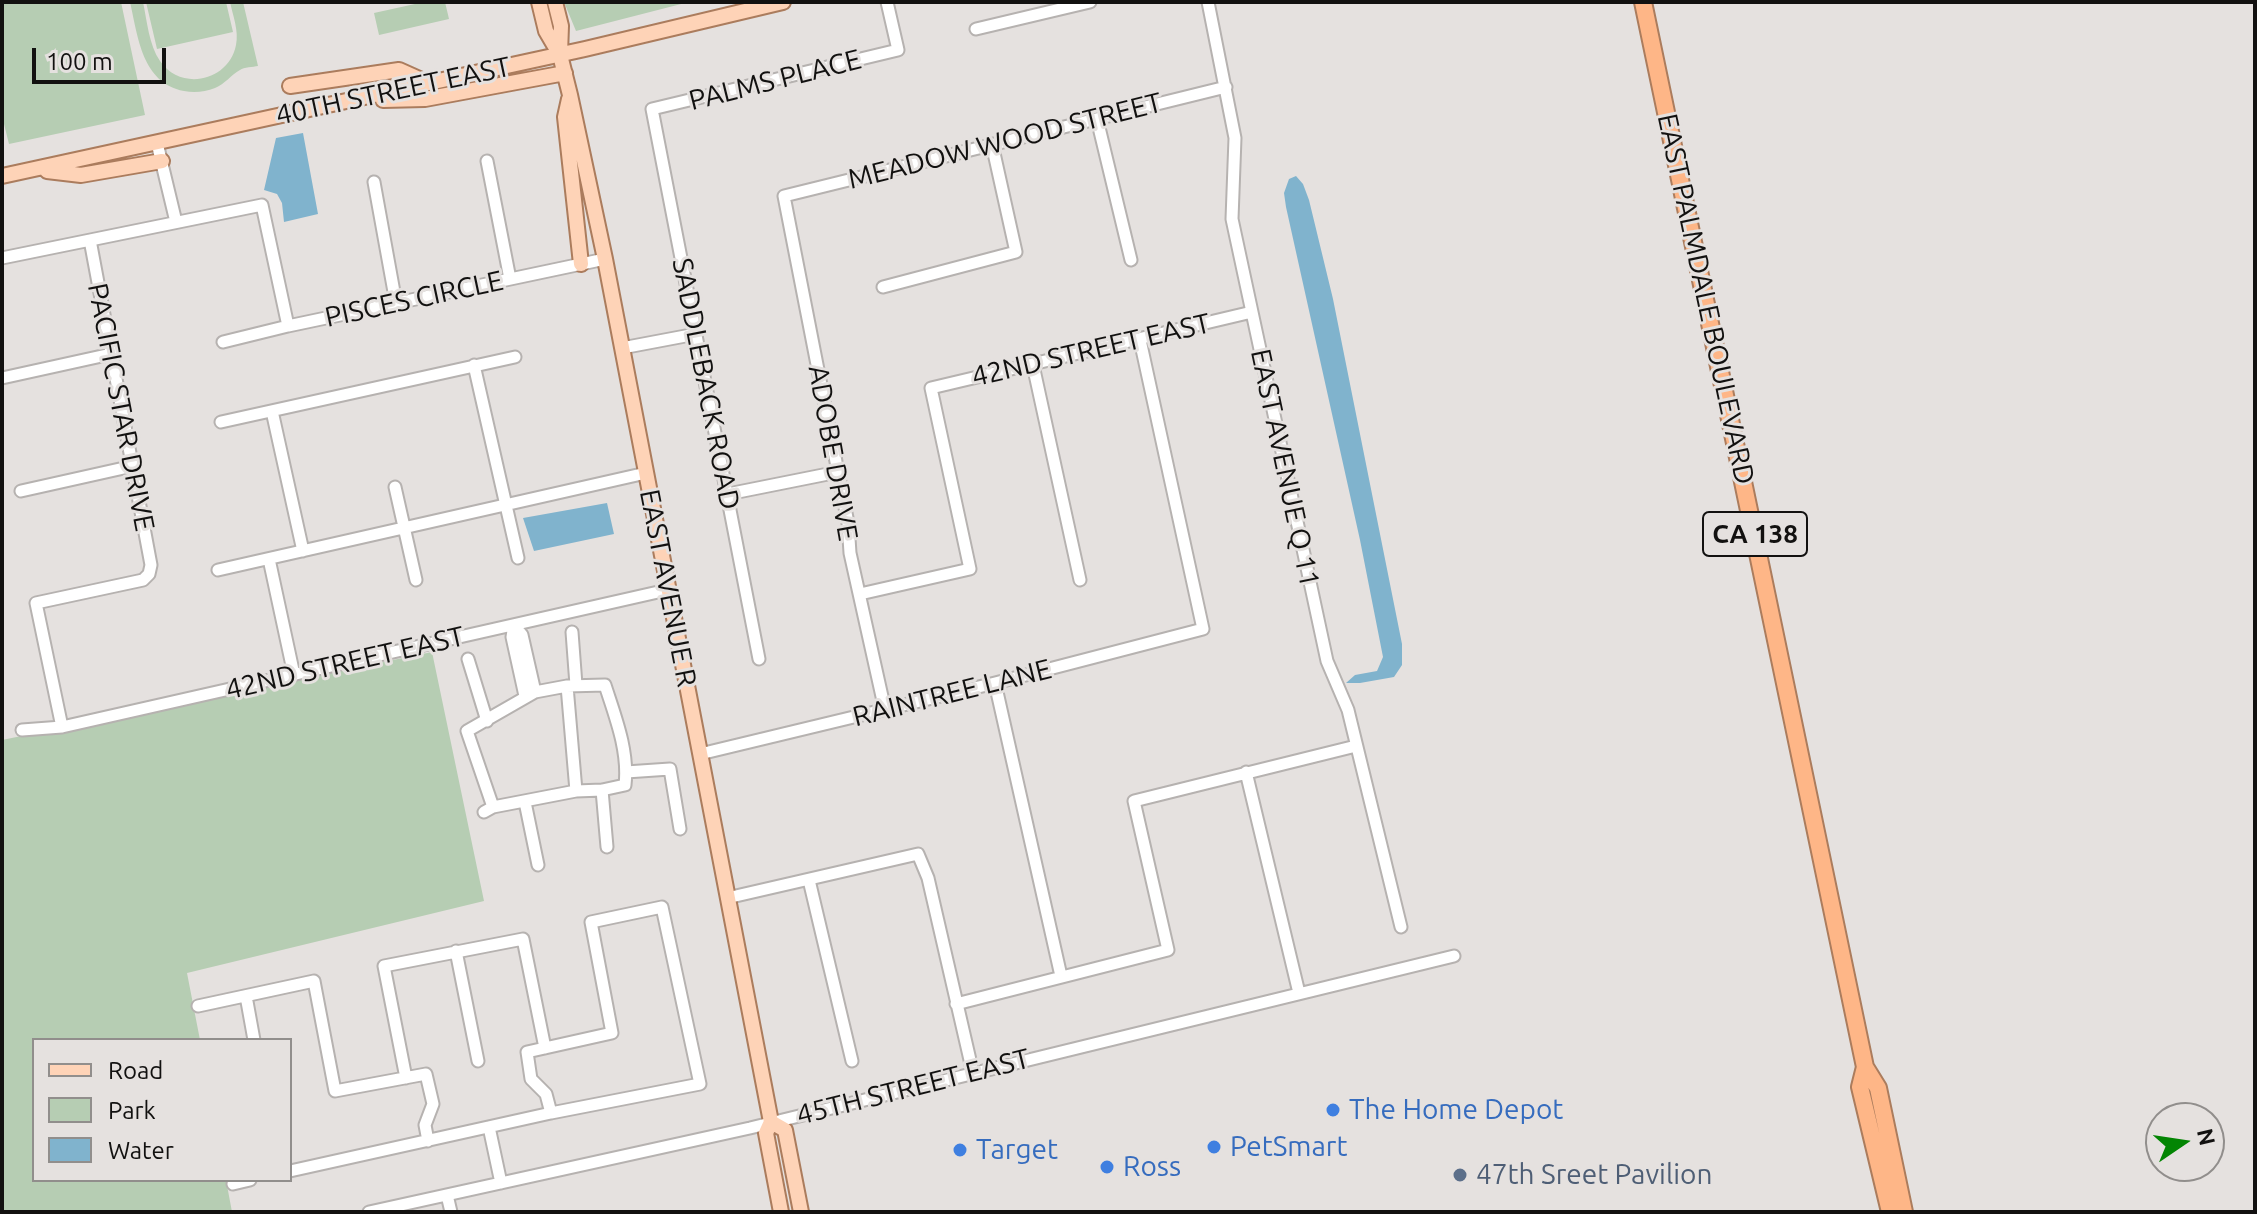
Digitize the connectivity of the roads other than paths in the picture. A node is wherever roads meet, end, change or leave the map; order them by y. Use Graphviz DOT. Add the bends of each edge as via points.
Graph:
graph roads {
  1 [pos="539,2"];
  2 [pos="555,2"];
  3 [pos="783,2"];
  4 [pos="887,2"];
  5 [pos="1090,2"];
  6 [pos="1208,2"];
  7 [pos="1643,2"];
  8 [pos="976,29"];
  9 [pos="560,55"];
  10 [pos="565,73"];
  11 [pos="429,83"];
  12 [pos="290,86"];
  13 [pos="1226,87"];
  14 [pos="570,95"];
  15 [pos="346,102"];
  16 [pos="652,109"];
  17 [pos="1097,119"];
  18 [pos="157,143"];
  19 [pos="992,144"];
  20 [pos="162,161"];
  21 [pos="487,161"];
  22 [pos="35,169"];
  23 [pos="2,176"];
  24 [pos="374,182"];
  25 [pos="784,196"];
  26 [pos="176,222"];
  27 [pos="90,240"];
  28 [pos="2,258"];
  29 [pos="605,259"];
  30 [pos="1131,260"];
  31 [pos="581,264"];
  32 [pos="510,279"];
  33 [pos="883,287"];
  34 [pos="396,303"];
  35 [pos="1252,312"];
  36 [pos="288,326"];
  37 [pos="696,334"];
  38 [pos="1140,340"];
  39 [pos="223,342"];
  40 [pos="622,348"];
  41 [pos="111,354"];
  42 [pos="515,357"];
  43 [pos="474,365"];
  44 [pos="1033,365"];
  45 [pos="2,378"];
  46 [pos="272,411"];
  47 [pos="221,422"];
  48 [pos="133,466"];
  49 [pos="838,472"];
  50 [pos="646,473"];
  51 [pos="395,487"];
  52 [pos="21,491"];
  53 [pos="728,494"];
  54 [pos="506,505"];
  55 [pos="404,528"];
  56 [pos="303,551"];
  57 [pos="518,558"];
  58 [pos="269,559"];
  59 [pos="218,570"];
  60 [pos="416,580"];
  61 [pos="1080,580"];
  62 [pos="667,590"];
  63 [pos="860,594"];
  64 [pos="514,625"];
  65 [pos="572,632"];
  66 [pos="468,659"];
  67 [pos="759,659"];
  68 [pos="294,675"];
  69 [pos="995,683"];
  70 [pos="571,686"];
  71 [pos="530,694"];
  72 [pos="885,710"];
  73 [pos="487,721"];
  74 [pos="62,727"];
  75 [pos="22,730"];
  76 [pos="1356,746"];
  77 [pos="700,754"];
  78 [pos="626,772"];
  79 [pos="1246,772"];
  80 [pos="602,790"];
  81 [pos="576,791"];
  82 [pos="525,802"];
  83 [pos="680,829"];
  84 [pos="607,847"];
  85 [pos="538,865"];
  86 [pos="809,880"];
  87 [pos="727,898"];
  88 [pos="1401,927"];
  89 [pos="456,951"];
  90 [pos="1454,956"];
  91 [pos="1061,976"];
  92 [pos="1299,993"];
  93 [pos="246,996"];
  94 [pos="956,1004"];
  95 [pos="198,1006"];
  96 [pos="254,1038"];
  97 [pos="545,1048"];
  98 [pos="478,1061"];
  99 [pos="852,1061"];
  100 [pos="1865,1067"];
  101 [pos="973,1073"];
  102 [pos="406,1078"];
  103 [pos="551,1113"];
  104 [pos="771,1122"];
  105 [pos="489,1127"];
  106 [pos="428,1141"];
  107 [pos="292,1171"];
  108 [pos="242,1182"];
  109 [pos="501,1183"];
  110 [pos="233,1184"];
  111 [pos="447,1195"];
  112 [pos="369,1212"];
  113 [pos="451,1212"];
  114 [pos="781,1212"];
  115 [pos="801,1212"];
  116 [pos="1887,1212"];
  117 [pos="1904,1212"];
  1 -- 9 [label="main road, EAST AVENUE R" via="546,31"];
  2 -- 9 [label="main road, EAST AVENUE R"];
  3 -- 9 [label="main road, 40TH STREET EAST"];
  4 -- 16 [label="street, PALMS PLACE" via="898,50"];
  5 -- 8 [label="street"];
  6 -- 13 [label="street, EAST AVENUE Q 11"];
  7 -- 100 [label="highway, EAST PALMDALE BOULEVARD / CA 138"];
  9 -- 10 [label="main road, EAST AVENUE R"];
  9 -- 11 [label="main road, 40TH STREET EAST"];
  10 -- 14 [label="main road, EAST AVENUE R"];
  10 -- 15 [label="main road" via="425,99"];
  11 -- 12 [label="main road" via="399,70"];
  11 -- 15 [label="main road, 40TH STREET EAST"];
  13 -- 17 [label="street, MEADOW WOOD STREET"];
  13 -- 35 [label="street, EAST AVENUE Q 11" via="1235,138 1232,219"];
  14 -- 29 [label="main road, EAST AVENUE R"];
  14 -- 31 [label="main road" via="565,117"];
  15 -- 18 [label="main road, 40TH STREET EAST"];
  16 -- 37 [label="street, SADDLEBACK ROAD"];
  17 -- 19 [label="street, MEADOW WOOD STREET"];
  17 -- 30 [label="street"];
  18 -- 20 [label="street"];
  18 -- 22 [label="main road, 40TH STREET EAST"];
  19 -- 25 [label="street, MEADOW WOOD STREET"];
  19 -- 33 [label="street" via="1016,252"];
  20 -- 22 [label="main road" via="81,175"];
  20 -- 26 [label="street"];
  21 -- 32 [label="street"];
  22 -- 23 [label="main road, 40TH STREET EAST"];
  24 -- 34 [label="street"];
  25 -- 49 [label="street, ADOBE DRIVE"];
  26 -- 27 [label="street"];
  26 -- 36 [label="street" via="262,205"];
  27 -- 28 [label="street"];
  27 -- 41 [label="street, PACIFIC STAR DRIVE"];
  29 -- 31 [label="street, PISCES CIRCLE"];
  29 -- 40 [label="main road, EAST AVENUE R"];
  31 -- 32 [label="street, PISCES CIRCLE"];
  32 -- 34 [label="street, PISCES CIRCLE"];
  34 -- 36 [label="street, PISCES CIRCLE"];
  35 -- 38 [label="street, 42ND STREET EAST"];
  35 -- 76 [label="street, EAST AVENUE Q 11" via="1327,661 1348,710"];
  36 -- 39 [label="street, PISCES CIRCLE"];
  37 -- 40 [label="street"];
  37 -- 53 [label="street, SADDLEBACK ROAD"];
  38 -- 44 [label="street, 42ND STREET EAST"];
  38 -- 69 [label="street, RAINTREE LANE" via="1203,629"];
  40 -- 50 [label="main road, EAST AVENUE R"];
  41 -- 45 [label="street"];
  41 -- 48 [label="street, PACIFIC STAR DRIVE"];
  42 -- 43 [label="street"];
  43 -- 46 [label="street"];
  43 -- 54 [label="street"];
  44 -- 61 [label="street"];
  44 -- 63 [label="street, 42ND STREET EAST" via="931,388 970,569"];
  46 -- 47 [label="street"];
  46 -- 56 [label="street"];
  48 -- 52 [label="street"];
  48 -- 74 [label="street, PACIFIC STAR DRIVE" via="149,574 143,580 36,603"];
  49 -- 53 [label="street"];
  49 -- 63 [label="street, ADOBE DRIVE"];
  50 -- 54 [label="street"];
  50 -- 62 [label="main road, EAST AVENUE R"];
  51 -- 55 [label="street"];
  53 -- 67 [label="street, SADDLEBACK ROAD"];
  54 -- 55 [label="street"];
  54 -- 57 [label="street"];
  55 -- 56 [label="street"];
  55 -- 60 [label="street"];
  56 -- 58 [label="street"];
  58 -- 59 [label="street"];
  58 -- 68 [label="street"];
  62 -- 64 [label="street, 42ND STREET EAST"];
  62 -- 77 [label="main road, EAST AVENUE R"];
  63 -- 72 [label="street, ADOBE DRIVE"];
  64 -- 68 [label="street, 42ND STREET EAST"];
  64 -- 71 [label="street" via="522,635"];
  65 -- 70 [label="street"];
  66 -- 73 [label="street"];
  68 -- 74 [label="street, 42ND STREET EAST"];
  69 -- 72 [label="street, RAINTREE LANE"];
  69 -- 91 [label="street"];
  70 -- 71 [label="street"];
  70 -- 78 [label="street" via="605,685"];
  70 -- 81 [label="street"];
  71 -- 73 [label="street"];
  72 -- 77 [label="street, RAINTREE LANE"];
  73 -- 82 [label="street" via="467,731 488,809"];
  74 -- 75 [label="street, 42ND STREET EAST"];
  76 -- 79 [label="street"];
  76 -- 88 [label="street, EAST AVENUE Q 11"];
  77 -- 87 [label="main road, EAST AVENUE R"];
  78 -- 80 [label="street" via="625,785"];
  78 -- 83 [label="street" via="670,769"];
  79 -- 91 [label="street" via="1134,801 1168,950"];
  79 -- 92 [label="street"];
  80 -- 81 [label="street"];
  80 -- 84 [label="street"];
  81 -- 82 [label="street"];
  82 -- 85 [label="street"];
  86 -- 87 [label="street"];
  86 -- 94 [label="street" via="918,854"];
  86 -- 99 [label="street"];
  87 -- 104 [label="main road, EAST AVENUE R"];
  89 -- 97 [label="street" via="523,939"];
  89 -- 98 [label="street"];
  89 -- 102 [label="street" via="384,966"];
  90 -- 92 [label="street, 45TH STREET EAST"];
  91 -- 94 [label="street"];
  92 -- 101 [label="street, 45TH STREET EAST"];
  93 -- 95 [label="street"];
  93 -- 96 [label="street"];
  93 -- 102 [label="street" via="314,981 335,1091"];
  94 -- 101 [label="street"];
  97 -- 103 [label="street" via="527,1052 531,1079 546,1094"];
  97 -- 103 [label="street" via="612,1033 591,922 662,907 700,1084"];
  100 -- 116 [label="highway, EAST PALMDALE BOULEVARD / CA 138" via="1860,1087"];
  100 -- 117 [label="highway, EAST PALMDALE BOULEVARD / CA 138" via="1878,1088"];
  101 -- 104 [label="street, 45TH STREET EAST"];
  102 -- 106 [label="street" via="426,1074 433,1104 425,1125"];
  103 -- 105 [label="street"];
  104 -- 109 [label="street, 45TH STREET EAST"];
  104 -- 114 [label="main road, EAST AVENUE R" via="766,1133"];
  104 -- 115 [label="main road, EAST AVENUE R" via="785,1130"];
  105 -- 106 [label="street"];
  105 -- 109 [label="street"];
  106 -- 107 [label="street"];
  108 -- 110 [label="street"];
  109 -- 111 [label="street, 45TH STREET EAST"];
  111 -- 112 [label="street, 45TH STREET EAST"];
  111 -- 113 [label="street"];
}
